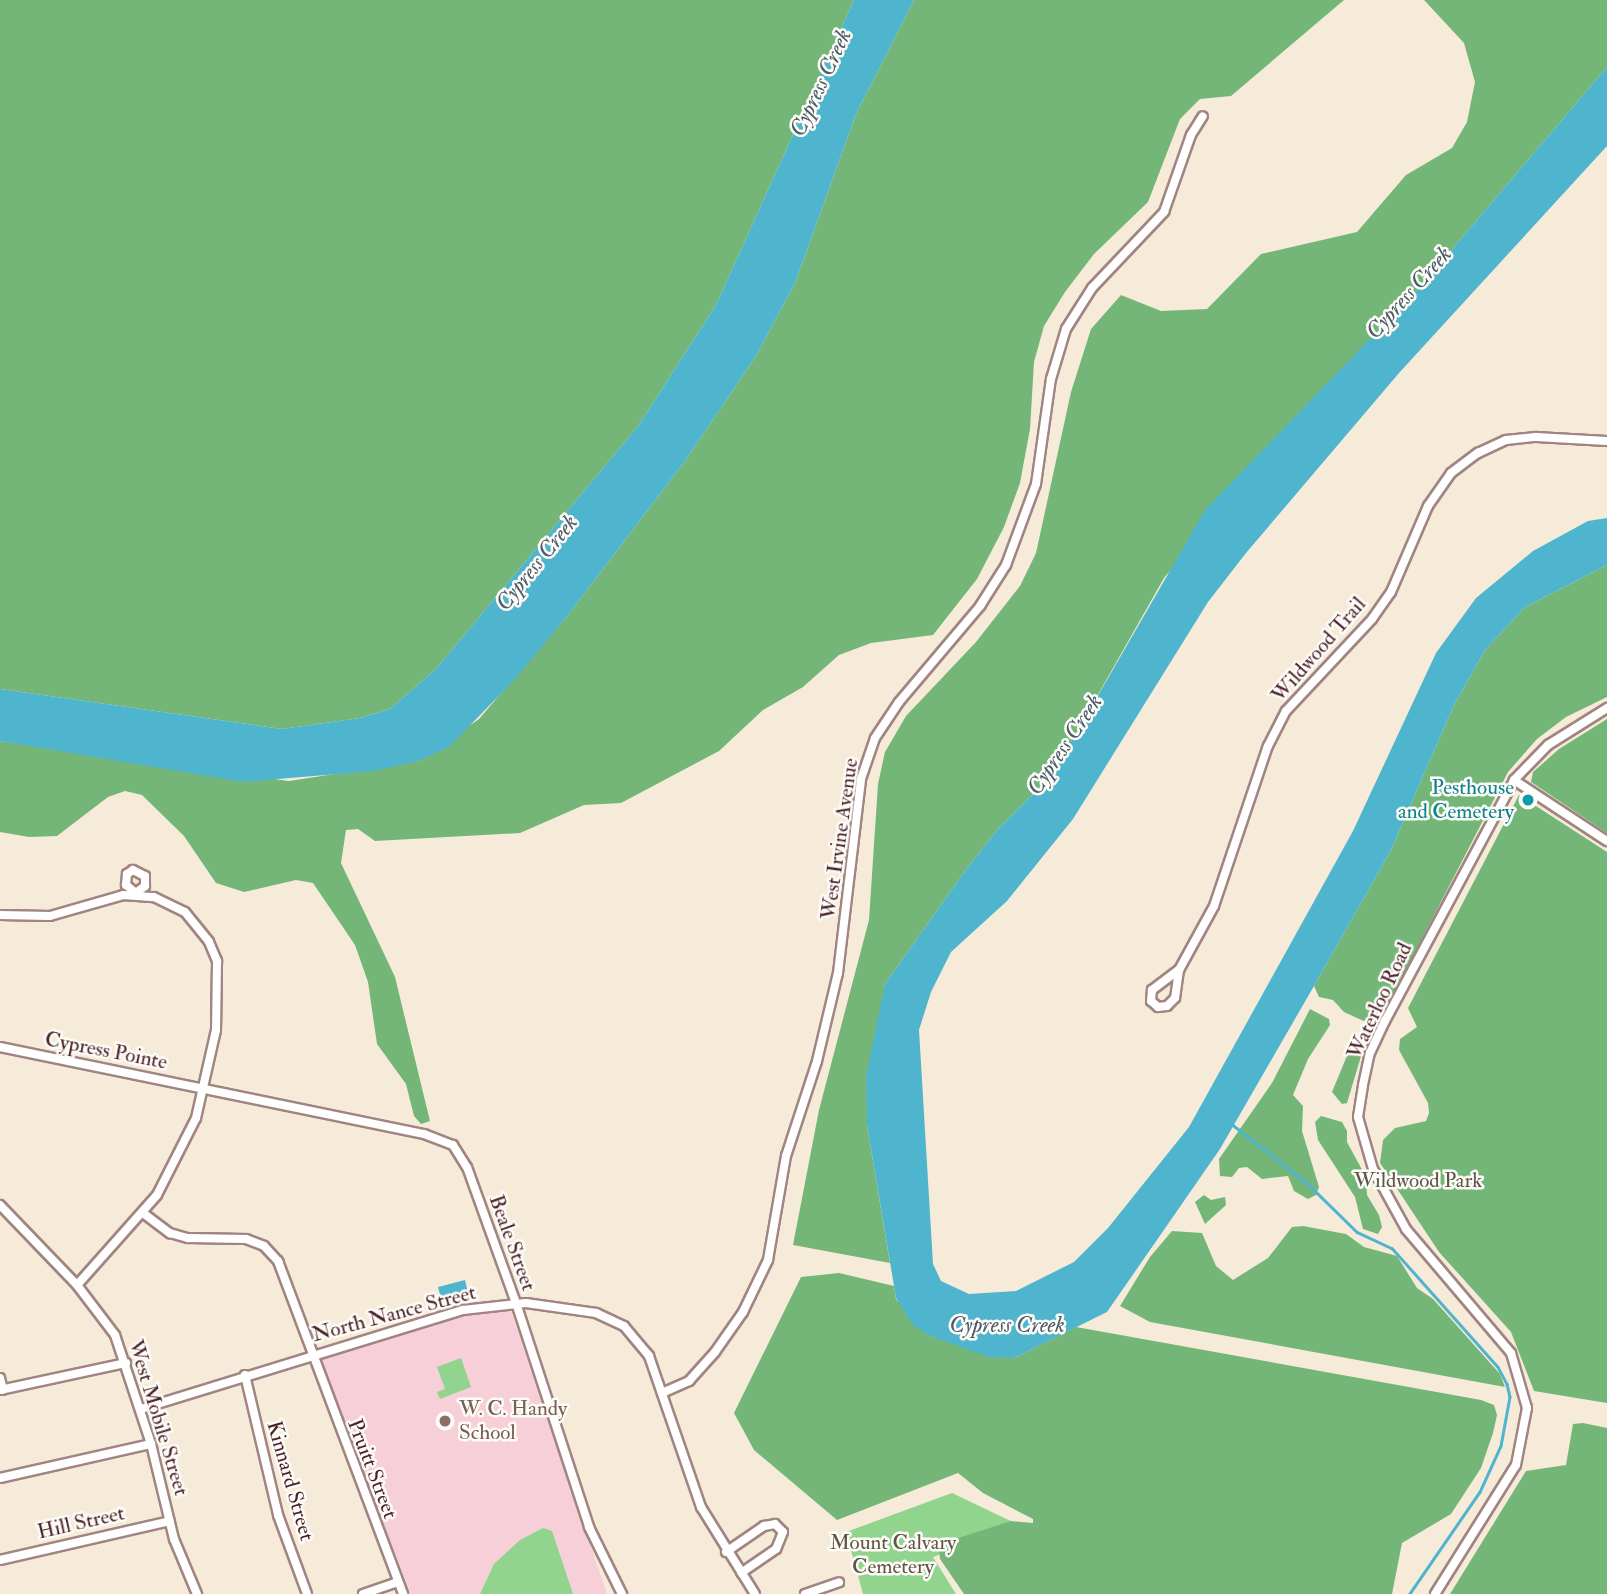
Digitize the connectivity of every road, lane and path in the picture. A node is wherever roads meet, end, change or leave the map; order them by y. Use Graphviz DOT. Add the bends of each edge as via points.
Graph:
graph roads {
  1 [pos="1203,116"];
  2 [pos="1607,441"];
  3 [pos="1607,708"];
  4 [pos="1514,780"];
  5 [pos="1607,841"];
  6 [pos="0,915"];
  7 [pos="1179,971"];
  8 [pos="0,1047"];
  9 [pos="204,1089"];
  10 [pos="0,1205"];
  11 [pos="143,1213"];
  12 [pos="77,1285"];
  13 [pos="516,1303"];
  14 [pos="311,1355"];
  15 [pos="126,1363"];
  16 [pos="245,1375"];
  17 [pos="0,1378"];
  18 [pos="1,1390"];
  19 [pos="662,1393"];
  20 [pos="141,1409"];
  21 [pos="152,1444"];
  22 [pos="0,1478"];
  23 [pos="170,1521"];
  24 [pos="726,1552"];
  25 [pos="0,1560"];
  26 [pos="741,1573"];
  27 [pos="397,1582"];
  28 [pos="839,1582"];
  29 [pos="197,1594"];
  30 [pos="307,1594"];
  31 [pos="363,1594"];
  32 [pos="403,1594"];
  33 [pos="622,1594"];
  34 [pos="755,1594"];
  35 [pos="805,1594"];
  36 [pos="1435,1594"];
  1 -- 19 [label="street, West Irvine Avenue" via="1156,224 1102,276 1066,330 1051,379 1036,484 1006,565 980,606 874,738 861,779 838,973 817,1061 786,1156 768,1260 743,1312 719,1347 688,1381"];
  2 -- 7 [label="street, Wildwood Trail" via="1506,440 1451,473 1428,506 1391,592 1372,619 1286,711 1268,746 1214,906"];
  3 -- 4 [label="street, Waterloo Road" via="1548,745"];
  4 -- 5 [label="street"];
  4 -- 36 [label="street, Waterloo Road" via="1370,1053 1358,1117 1373,1169 1406,1228 1495,1330 1511,1353 1524,1389 1524,1437 1516,1465"];
  6 -- 9 [label="street" via="50,916 136,893 185,912 209,942 217,961 216,1030"];
  7 -- 7 [label="street" via="1152,990 1151,1001 1158,1007 1175,998"];
  8 -- 9 [label="street, Cypress Pointe"];
  9 -- 11 [label="street" via="172,1171"];
  9 -- 13 [label="street, Beale Street" via="434,1136 453,1145 467,1167"];
  10 -- 12 [label="street, West Mobile Street"];
  11 -- 12 [label="street"];
  11 -- 14 [label="street, Pruitt Street" via="170,1233 188,1238 246,1239 264,1246 278,1261"];
  12 -- 15 [label="street, West Mobile Street" via="114,1335"];
  13 -- 14 [label="street, North Nance Street" via="463,1310"];
  13 -- 19 [label="street, North Nance Street" via="586,1311 624,1326 649,1356"];
  13 -- 33 [label="street, Beale Street" via="589,1527"];
  14 -- 16 [label="street, North Nance Street"];
  14 -- 27 [label="street, Pruitt Street"];
  15 -- 18 [label="street"];
  15 -- 20 [label="street, West Mobile Street"];
  16 -- 20 [label="street, North Nance Street"];
  16 -- 30 [label="street, Kinnard Street" via="278,1515"];
  17 -- 18 [label="street"];
  19 -- 24 [label="street" via="698,1500"];
  20 -- 21 [label="street, West Mobile Street"];
  21 -- 22 [label="street"];
  21 -- 23 [label="street, West Mobile Street"];
  23 -- 25 [label="street, Hill Street"];
  23 -- 29 [label="street, West Mobile Street"];
  24 -- 26 [label="street"];
  24 -- 26 [label="street" via="764,1526 775,1524 783,1532 776,1549"];
  26 -- 34 [label="street"];
  27 -- 31 [label="street"];
  27 -- 32 [label="street, Pruitt Street"];
  28 -- 35 [label="street"];
}
